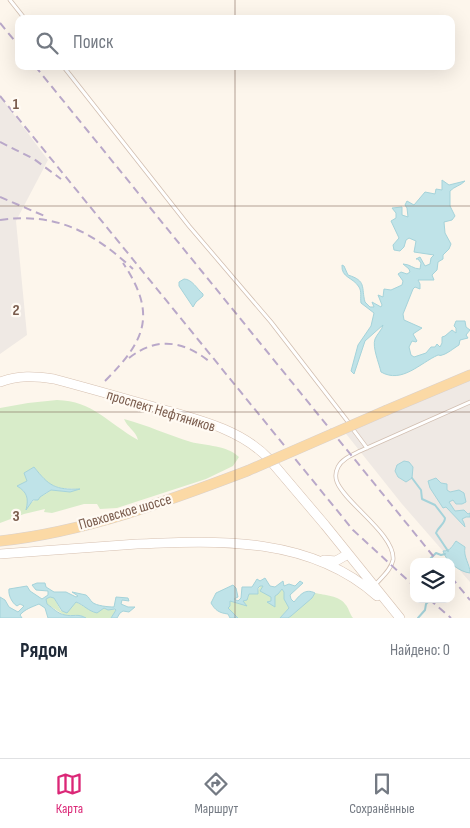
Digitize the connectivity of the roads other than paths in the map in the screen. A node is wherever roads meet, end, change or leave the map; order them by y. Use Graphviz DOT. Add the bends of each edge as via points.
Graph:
graph roads {
  1 [pos="10,0"];
  2 [pos="22,15"];
  3 [pos="65,70"];
  4 [pos="470,375"];
  5 [pos="0,382"];
  6 [pos="470,402"];
  7 [pos="367,448"];
  8 [pos="0,541"];
  9 [pos="0,554"];
  10 [pos="348,554"];
  11 [pos="307,556"];
  12 [pos="374,585"];
  13 [pos="397,614"];
  1 -- 2 [label="lane"];
  3 -- 7 [label="lane" via="189,226 271,322"];
  4 -- 8 [label="main road, Повховское шоссе, bridge" via="247,471 175,498 47,534"];
  5 -- 10 [label="main road, проспект Нефтяников" via="30,376 54,379 198,420 245,439 269,459"];
  6 -- 7 [label="lane"];
  7 -- 12 [label="lane" via="342,462 336,477 340,487 378,529 392,551 391,566"];
  9 -- 11 [label="main road, проспект Нефтяников" via="223,542 268,546"];
  10 -- 11 [label="main road" via="336,561"];
  10 -- 12 [label="main road, проспект Нефтяников"];
  11 -- 13 [label="main road, проспект Нефтяников" via="358,580"];
  12 -- 13 [label="main road, проспект Нефтяников"];
}
